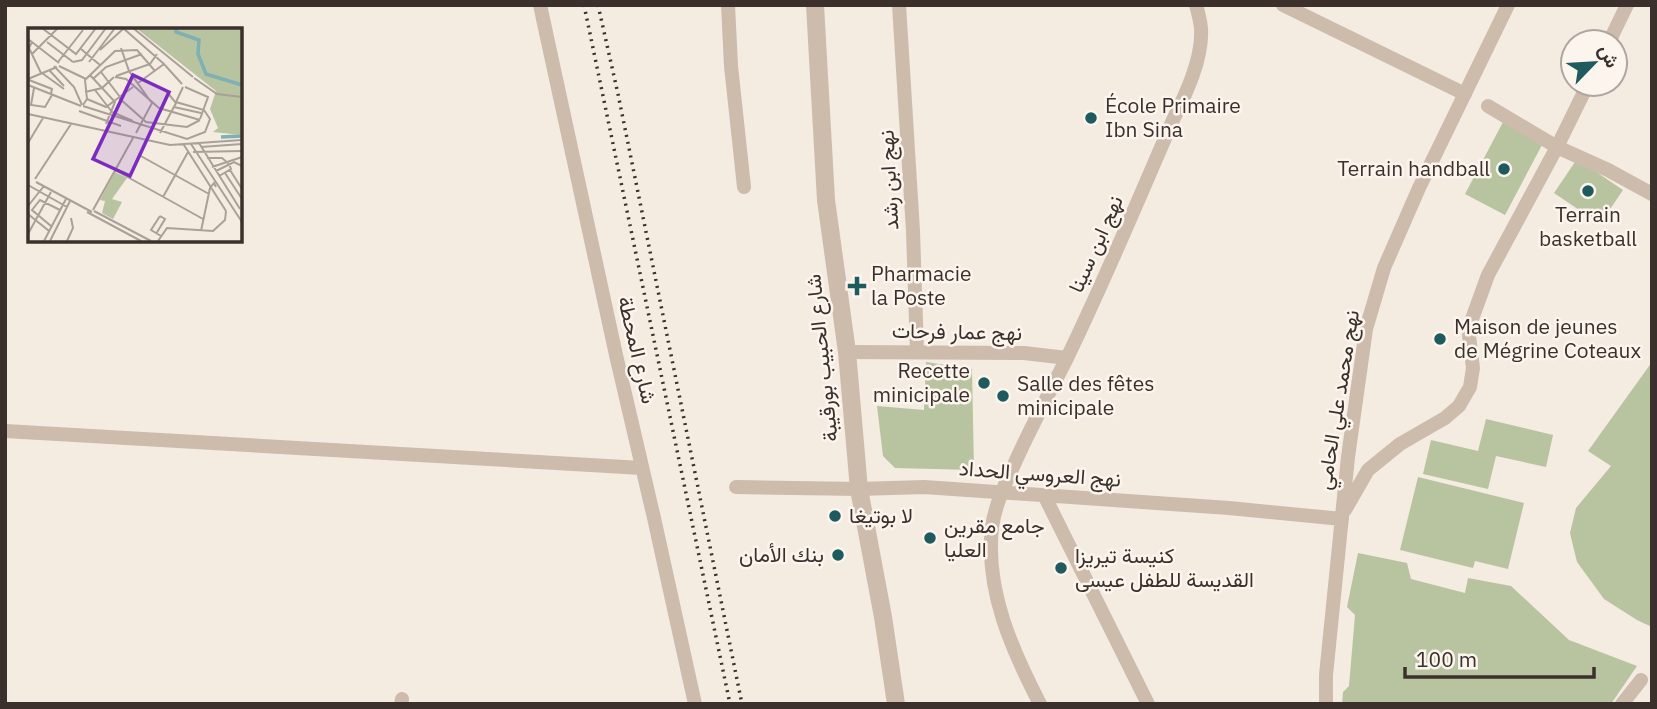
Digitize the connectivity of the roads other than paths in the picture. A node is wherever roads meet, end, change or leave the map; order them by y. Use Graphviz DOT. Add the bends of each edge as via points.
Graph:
graph roads {
  1 [pos="540,5"];
  2 [pos="728,5"];
  3 [pos="815,5"];
  4 [pos="899,5"];
  5 [pos="1196,5"];
  6 [pos="1283,5"];
  7 [pos="1508,5"];
  8 [pos="1627,5"];
  9 [pos="1616,28"];
  10 [pos="1465,94"];
  11 [pos="1581,98"];
  12 [pos="1488,106"];
  13 [pos="1558,147"];
  14 [pos="744,187"];
  15 [pos="1652,194"];
  16 [pos="847,352"];
  17 [pos="917,352"];
  18 [pos="1067,358"];
  19 [pos="5,431"];
  20 [pos="642,468"];
  21 [pos="736,487"];
  22 [pos="859,489"];
  23 [pos="1002,492"];
  24 [pos="1045,497"];
  25 [pos="1342,516"];
  26 [pos="1641,680"];
  27 [pos="695,704"];
  28 [pos="896,704"];
  29 [pos="1040,704"];
  30 [pos="1148,704"];
  31 [pos="1326,704"];
  32 [pos="1622,704"];
  1 -- 20 [label="street, شارع المحطة"];
  2 -- 14 [label="street"];
  3 -- 16 [label="street, شارع الحبيب بورقيبة" via="826,200"];
  4 -- 17 [label="street, نهج ابن رشد"];
  5 -- 18 [label="street, نهج ابن سينا" via="1201,29 1189,88"];
  6 -- 10 [label="street"];
  7 -- 10 [label="street, نهج محمد علي الحامي"];
  8 -- 9 [label="street"];
  10 -- 25 [label="street, نهج محمد علي الحامي" via="1384,268 1366,329"];
  11 -- 13 [label="street"];
  12 -- 13 [label="street"];
  13 -- 15 [label="street"];
  13 -- 25 [label="street" via="1488,275 1469,336 1470,387 1459,406 1368,470"];
  16 -- 17 [label="street, نهج عمار فرحات"];
  16 -- 22 [label="street, شارع الحبيب بورقيبة"];
  17 -- 18 [label="street, نهج عمار فرحات"];
  18 -- 23 [label="street, نهج ابن سينا"];
  19 -- 20 [label="street"];
  20 -- 27 [label="street, شارع المحطة"];
  21 -- 22 [label="street, نهج العروسي الحداد"];
  22 -- 23 [label="street, نهج العروسي الحداد"];
  22 -- 28 [label="street, شارع الحبيب بورقيبة"];
  23 -- 24 [label="street, نهج العروسي الحداد"];
  23 -- 29 [label="street, نهج ابن سينا" via="992,527 998,602"];
  24 -- 25 [label="street, نهج العروسي الحداد"];
  24 -- 30 [label="street"];
  25 -- 31 [label="street, نهج محمد علي الحامي"];
  26 -- 32 [label="street"];
}
